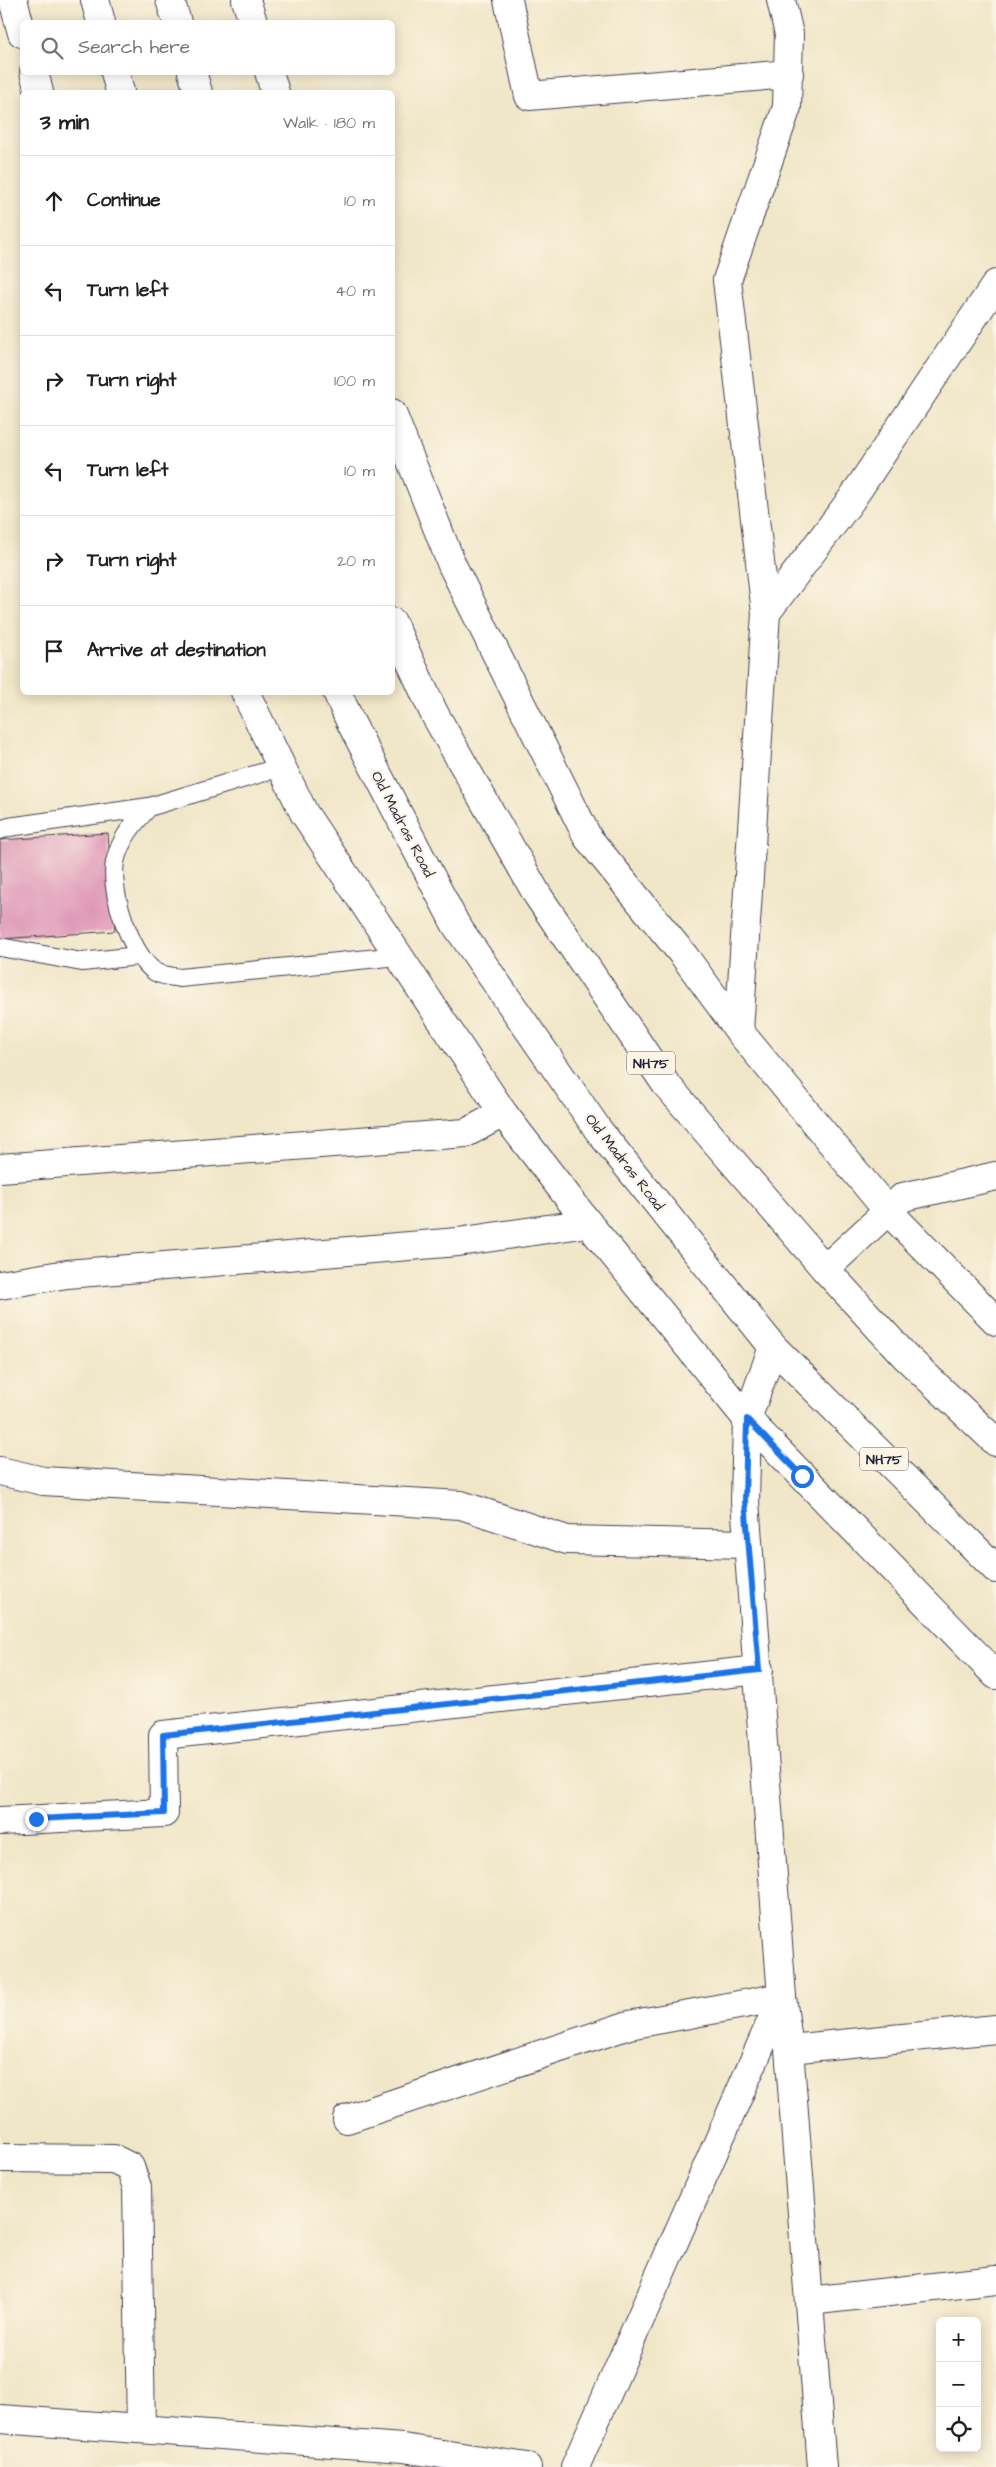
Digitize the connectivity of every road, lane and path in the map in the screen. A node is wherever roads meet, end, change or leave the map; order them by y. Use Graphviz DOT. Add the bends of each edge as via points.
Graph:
graph roads {
  1 [pos="13,0"];
  2 [pos="95,0"];
  3 [pos="170,0"];
  4 [pos="246,0"];
  5 [pos="508,0"];
  6 [pos="780,0"];
  7 [pos="100,20"];
  8 [pos="176,20"];
  9 [pos="252,20"];
  10 [pos="20,26"];
  11 [pos="789,74"];
  12 [pos="35,75"];
  13 [pos="116,75"];
  14 [pos="193,75"];
  15 [pos="270,75"];
  16 [pos="38,90"];
  17 [pos="120,90"];
  18 [pos="197,90"];
  19 [pos="275,90"];
  20 [pos="996,284"];
  21 [pos="395,421"];
  22 [pos="766,614"];
  23 [pos="395,628"];
  24 [pos="246,695"];
  25 [pos="338,695"];
  26 [pos="281,767"];
  27 [pos="148,806"];
  28 [pos="0,830"];
  29 [pos="0,946"];
  30 [pos="138,956"];
  31 [pos="398,956"];
  32 [pos="739,1031"];
  33 [pos="503,1113"];
  34 [pos="0,1168"];
  35 [pos="996,1176"];
  36 [pos="887,1210"];
  37 [pos="588,1223"];
  38 [pos="825,1269"];
  39 [pos="0,1284"];
  40 [pos="996,1321"];
  41 [pos="773,1347"];
  42 [pos="747,1419"];
  43 [pos="996,1442"];
  44 [pos="0,1470"];
  45 [pos="748,1544"];
  46 [pos="996,1569"];
  47 [pos="759,1670"];
  48 [pos="996,1675"];
  49 [pos="0,1821"];
  50 [pos="782,1997"];
  51 [pos="996,2029"];
  52 [pos="789,2049"];
  53 [pos="347,2119"];
  54 [pos="0,2158"];
  55 [pos="996,2280"];
  56 [pos="809,2301"];
  57 [pos="0,2419"];
  58 [pos="141,2429"];
  59 [pos="528,2467"];
  60 [pos="575,2467"];
  61 [pos="822,2467"];
  1 -- 10 [label="main road"];
  2 -- 7 [label="main road"];
  3 -- 8 [label="main road"];
  4 -- 9 [label="main road"];
  5 -- 11 [label="main road" via="530,96"];
  6 -- 11 [label="main road" via="789,34"];
  11 -- 22 [label="main road" via="786,107 727,280"];
  12 -- 16 [label="main road"];
  13 -- 17 [label="main road"];
  14 -- 18 [label="main road"];
  15 -- 19 [label="main road"];
  20 -- 22 [label="main road" via="851,500"];
  21 -- 32 [label="main road" via="452,565 588,838"];
  22 -- 32 [label="main road"];
  23 -- 38 [label="main road, NH75" via="434,713 538,896 665,1083"];
  24 -- 26 [label="main road"];
  25 -- 41 [label="main road, Old Madras Road / NH75" via="456,926 600,1131"];
  26 -- 27 [label="lane"];
  26 -- 31 [label="main road" via="304,813"];
  27 -- 28 [label="lane"];
  27 -- 30 [label="lane" via="127,830 115,863 118,905"];
  29 -- 30 [label="lane" via="82,962"];
  30 -- 31 [label="lane" via="155,973 180,978"];
  31 -- 33 [label="main road"];
  32 -- 36 [label="main road"];
  33 -- 34 [label="main road" via="466,1133"];
  33 -- 37 [label="main road"];
  35 -- 36 [label="main road" via="904,1197"];
  36 -- 38 [label="main road"];
  36 -- 40 [label="main road"];
  37 -- 39 [label="main road" via="458,1242 68,1274"];
  37 -- 42 [label="main road"];
  38 -- 43 [label="main road, NH75" via="905,1356"];
  41 -- 42 [label="main road"];
  41 -- 46 [label="main road, Old Madras Road / NH75"];
  42 -- 45 [label="main road" via="745,1501"];
  42 -- 48 [label="main road"];
  44 -- 45 [label="main road" via="43,1481 461,1505 567,1540"];
  45 -- 47 [label="main road"];
  47 -- 49 [label="main road" via="163,1735 164,1813"];
  47 -- 50 [label="main road"];
  50 -- 52 [label="main road"];
  50 -- 53 [label="main road" via="629,2025"];
  50 -- 60 [label="main road"];
  51 -- 52 [label="main road"];
  52 -- 56 [label="main road"];
  54 -- 58 [label="main road" via="114,2160 130,2167 137,2188"];
  55 -- 56 [label="main road"];
  56 -- 61 [label="main road"];
  57 -- 58 [label="main road"];
  58 -- 59 [label="main road" via="403,2448"];
}
